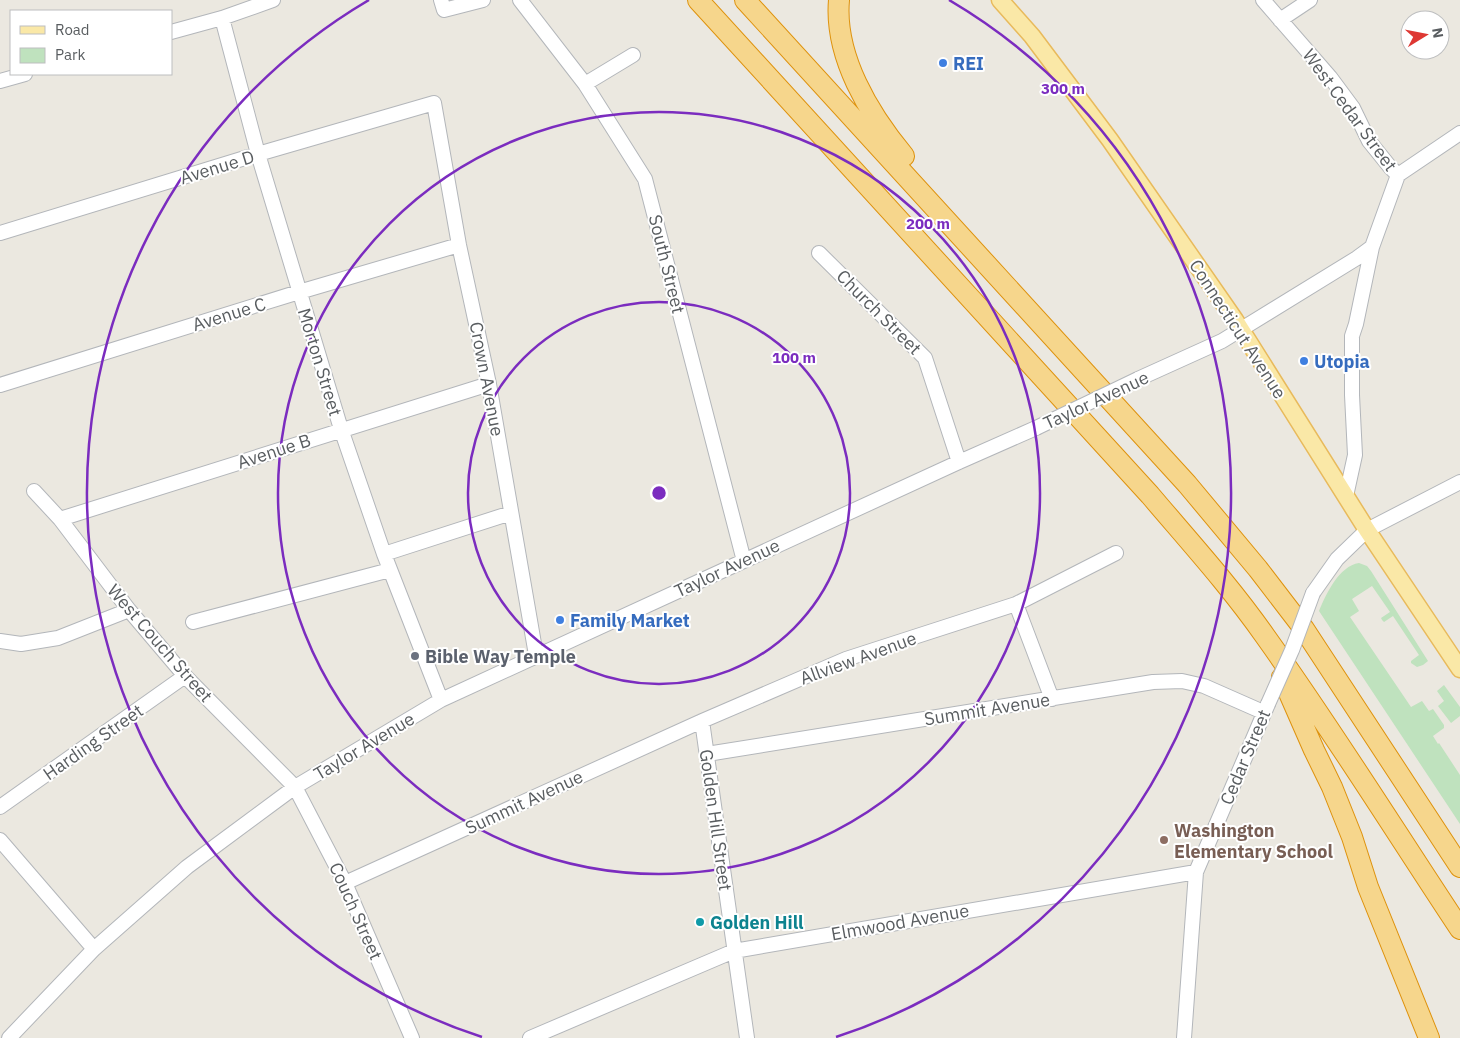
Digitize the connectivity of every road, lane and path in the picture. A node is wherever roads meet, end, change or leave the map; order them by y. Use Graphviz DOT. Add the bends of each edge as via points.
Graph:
graph roads {
  1 [pos="273,0"];
  2 [pos="441,0"];
  3 [pos="483,0"];
  4 [pos="520,0"];
  5 [pos="683,0"];
  6 [pos="698,0"];
  7 [pos="745,0"];
  8 [pos="839,0"];
  9 [pos="1000,0"];
  10 [pos="1263,0"];
  11 [pos="1310,0"];
  12 [pos="245,5"];
  13 [pos="222,18"];
  14 [pos="1280,20"];
  15 [pos="172,32"];
  16 [pos="633,55"];
  17 [pos="22,75"];
  18 [pos="0,81"];
  19 [pos="584,84"];
  20 [pos="434,103"];
  21 [pos="1460,133"];
  22 [pos="258,154"];
  23 [pos="847,162"];
  24 [pos="1398,175"];
  25 [pos="0,233"];
  26 [pos="459,245"];
  27 [pos="1372,247"];
  28 [pos="819,253"];
  29 [pos="299,292"];
  30 [pos="1241,330"];
  31 [pos="1063,348"];
  32 [pos="489,384"];
  33 [pos="0,385"];
  34 [pos="341,430"];
  35 [pos="959,462"];
  36 [pos="1460,482"];
  37 [pos="34,491"];
  38 [pos="1346,496"];
  39 [pos="511,513"];
  40 [pos="60,519"];
  41 [pos="1367,530"];
  42 [pos="1116,553"];
  43 [pos="384,554"];
  44 [pos="744,561"];
  45 [pos="390,570"];
  46 [pos="1016,604"];
  47 [pos="129,610"];
  48 [pos="194,622"];
  49 [pos="1264,634"];
  50 [pos="0,641"];
  51 [pos="536,655"];
  52 [pos="1460,669"];
  53 [pos="185,676"];
  54 [pos="1052,699"];
  55 [pos="440,700"];
  56 [pos="1265,708"];
  57 [pos="702,720"];
  58 [pos="707,754"];
  59 [pos="295,787"];
  60 [pos="0,807"];
  61 [pos="1,843"];
  62 [pos="1460,867"];
  63 [pos="1196,872"];
  64 [pos="345,883"];
  65 [pos="1436,893"];
  66 [pos="1460,929"];
  67 [pos="1460,935"];
  68 [pos="94,949"];
  69 [pos="734,951"];
  70 [pos="9,1038"];
  71 [pos="412,1038"];
  72 [pos="530,1038"];
  73 [pos="747,1038"];
  74 [pos="1184,1038"];
  75 [pos="1429,1038"];
  1 -- 12 [label="street"];
  2 -- 3 [label="street" via="444,10"];
  4 -- 19 [label="street, South Street"];
  5 -- 23 [label="highway"];
  6 -- 23 [label="highway"];
  7 -- 31 [label="highway"];
  8 -- 31 [label="highway" via="840,32 851,72 890,139"];
  9 -- 30 [label="main road, Connecticut Avenue" via="1032,36 1110,140"];
  10 -- 14 [label="street, West Cedar Street"];
  11 -- 14 [label="street"];
  12 -- 13 [label="street"];
  13 -- 15 [label="street"];
  13 -- 22 [label="street, Morton Street"];
  14 -- 24 [label="street, West Cedar Street" via="1330,77 1353,108 1369,141"];
  16 -- 19 [label="street"];
  17 -- 18 [label="street"];
  19 -- 44 [label="street, South Street" via="645,179"];
  20 -- 22 [label="street, Avenue D"];
  20 -- 26 [label="street, Crown Avenue"];
  21 -- 24 [label="street"];
  22 -- 25 [label="street, Avenue D"];
  22 -- 29 [label="street, Morton Street"];
  23 -- 49 [label="highway" via="1150,495"];
  24 -- 27 [label="street, West Cedar Street"];
  26 -- 29 [label="street, Avenue C"];
  26 -- 32 [label="street, Crown Avenue"];
  27 -- 30 [label="street, Taylor Avenue"];
  27 -- 38 [label="street, West Cedar Street" via="1352,336 1355,456"];
  28 -- 35 [label="street, Church Street" via="925,358"];
  29 -- 33 [label="street, Avenue C"];
  29 -- 34 [label="street, Morton Street"];
  30 -- 35 [label="street, Taylor Avenue, bridge"];
  30 -- 38 [label="main road, Connecticut Avenue"];
  31 -- 62 [label="highway" via="1187,484 1304,629"];
  32 -- 34 [label="street, Avenue B"];
  32 -- 39 [label="street, Crown Avenue"];
  34 -- 40 [label="street, Avenue B"];
  34 -- 43 [label="street, Morton Street"];
  35 -- 44 [label="street, Taylor Avenue"];
  36 -- 41 [label="street, Cedar Street"];
  37 -- 40 [label="street, West Couch Street"];
  38 -- 41 [label="main road, Connecticut Avenue"];
  39 -- 43 [label="street"];
  39 -- 51 [label="street, Crown Avenue"];
  40 -- 47 [label="street, West Couch Street"];
  41 -- 52 [label="main road, Connecticut Avenue"];
  41 -- 56 [label="street, Cedar Street, bridge" via="1337,559 1313,593 1292,650"];
  42 -- 46 [label="street, Allview Avenue"];
  43 -- 45 [label="street, Morton Street"];
  44 -- 51 [label="street, Taylor Avenue"];
  45 -- 48 [label="street"];
  45 -- 55 [label="street, Morton Street"];
  46 -- 54 [label="street"];
  46 -- 57 [label="street, Allview Avenue" via="846,659"];
  47 -- 50 [label="street" via="58,638 20,644"];
  47 -- 53 [label="street, West Couch Street"];
  49 -- 65 [label="highway"];
  49 -- 75 [label="highway" via="1349,829 1368,887"];
  51 -- 55 [label="street, Taylor Avenue"];
  53 -- 59 [label="street, West Couch Street"];
  53 -- 60 [label="street, Harding Street"];
  54 -- 56 [label="street, Summit Avenue" via="1153,682 1182,681"];
  54 -- 58 [label="street, Summit Avenue"];
  55 -- 59 [label="street, Taylor Avenue"];
  56 -- 63 [label="street, Cedar Street"];
  57 -- 58 [label="street, Golden Hill Street"];
  57 -- 64 [label="street, Summit Avenue"];
  58 -- 69 [label="street, Golden Hill Street"];
  59 -- 64 [label="street, Couch Street"];
  59 -- 68 [label="street, Taylor Avenue" via="187,868"];
  61 -- 68 [label="street"];
  63 -- 69 [label="street, Elmwood Avenue"];
  63 -- 74 [label="street, Cedar Street"];
  64 -- 71 [label="street, Couch Street"];
  65 -- 66 [label="highway"];
  65 -- 67 [label="highway"];
  68 -- 70 [label="street, Taylor Avenue"];
  69 -- 72 [label="street, Elmwood Avenue"];
  69 -- 73 [label="street, Golden Hill Street"];
}
